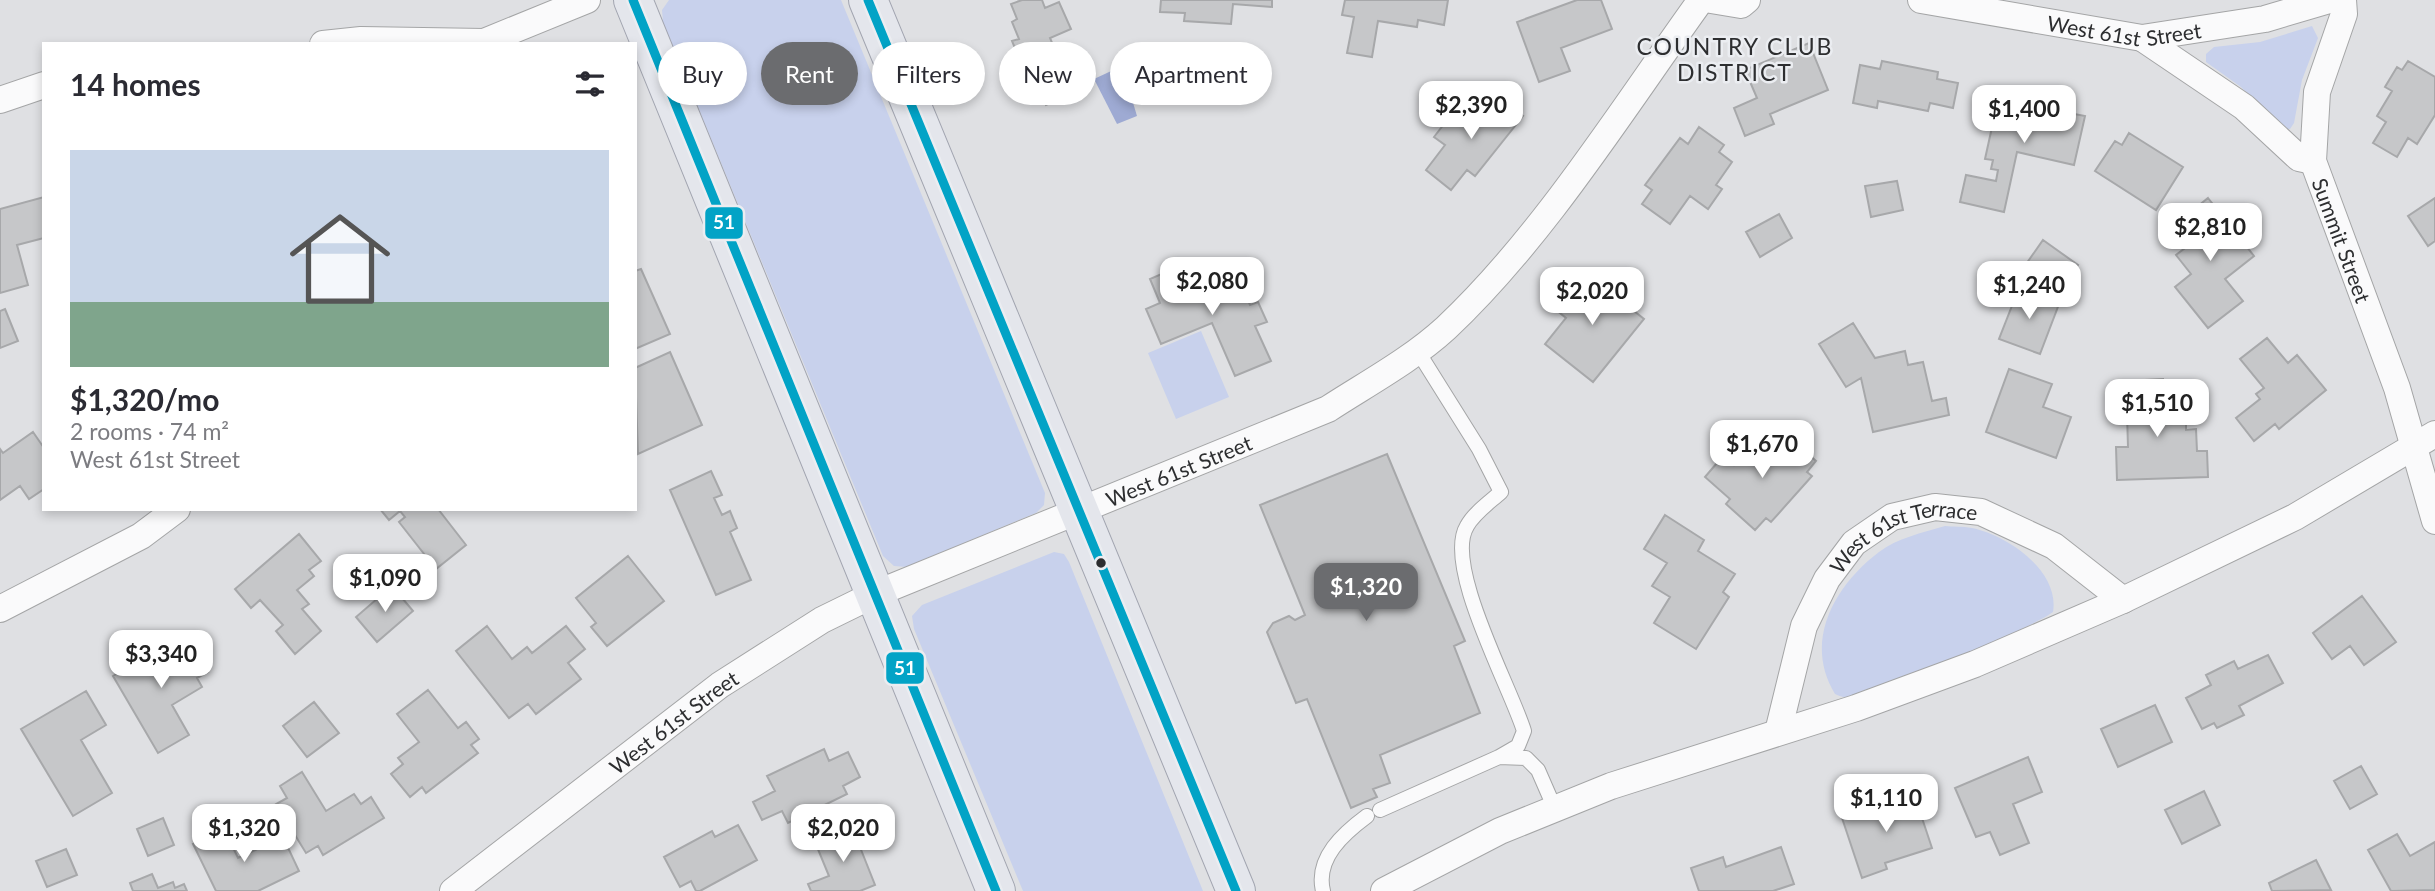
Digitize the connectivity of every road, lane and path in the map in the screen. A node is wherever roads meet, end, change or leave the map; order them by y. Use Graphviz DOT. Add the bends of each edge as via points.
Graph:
graph roads {
  1 [pos="587,0"];
  2 [pos="633,0"];
  3 [pos="868,0"];
  4 [pos="1701,0"];
  5 [pos="1711,0"];
  6 [pos="1747,0"];
  7 [pos="1921,0"];
  8 [pos="2329,0"];
  9 [pos="2343,0"];
  10 [pos="2142,38"];
  11 [pos="342,42"];
  12 [pos="431,42"];
  13 [pos="484,42"];
  14 [pos="42,86"];
  15 [pos="0,100"];
  16 [pos="2313,161"];
  17 [pos="1417,350"];
  18 [pos="2425,440"];
  19 [pos="174,511"];
  20 [pos="1080,511"];
  21 [pos="2435,521"];
  22 [pos="875,594"];
  23 [pos="2123,600"];
  24 [pos="0,609"];
  25 [pos="1778,732"];
  26 [pos="1499,757"];
  27 [pos="1555,809"];
  28 [pos="453,891"];
  29 [pos="996,891"];
  30 [pos="1236,891"];
  31 [pos="1323,891"];
  32 [pos="1384,891"];
  1 -- 13 [label="street"];
  2 -- 22 [label="main road"];
  3 -- 20 [label="main road"];
  4 -- 17 [label="street, West 61st Street" via="1523,246 1446,328"];
  5 -- 6 [label="street" via="1741,5"];
  7 -- 10 [label="street, West 61st Street"];
  8 -- 10 [label="street, West 61st Street" via="2265,19"];
  9 -- 16 [label="street" via="2344,14 2317,92"];
  10 -- 16 [label="street, Summit Street" via="2244,107 2298,158"];
  11 -- 12 [label="street"];
  14 -- 15 [label="street"];
  16 -- 18 [label="street, Summit Street"];
  17 -- 20 [label="street, West 61st Street" via="1328,409"];
  17 -- 26 [label="lane" via="1501,492 1465,527 1463,550 1469,590 1524,731 1518,746"];
  18 -- 21 [label="street, Summit Street"];
  18 -- 23 [label="street" via="2295,517"];
  19 -- 24 [label="street" via="141,536"];
  20 -- 22 [label="street, West 61st Street"];
  20 -- 30 [label="main road"];
  22 -- 28 [label="street, West 61st Street" via="822,620 720,685"];
  22 -- 29 [label="main road"];
  23 -- 25 [label="street" via="1975,664"];
  23 -- 25 [label="street, West 61st Terrace" via="2054,546 1981,512 1936,507 1892,517 1854,542 1827,579 1804,626"];
  25 -- 27 [label="street"];
  26 -- 27 [label="lane" via="1526,758 1538,770"];
  26 -- 31 [label="lane" via="1373,813 1344,833 1329,853"];
  27 -- 32 [label="street" via="1500,831"];
}
